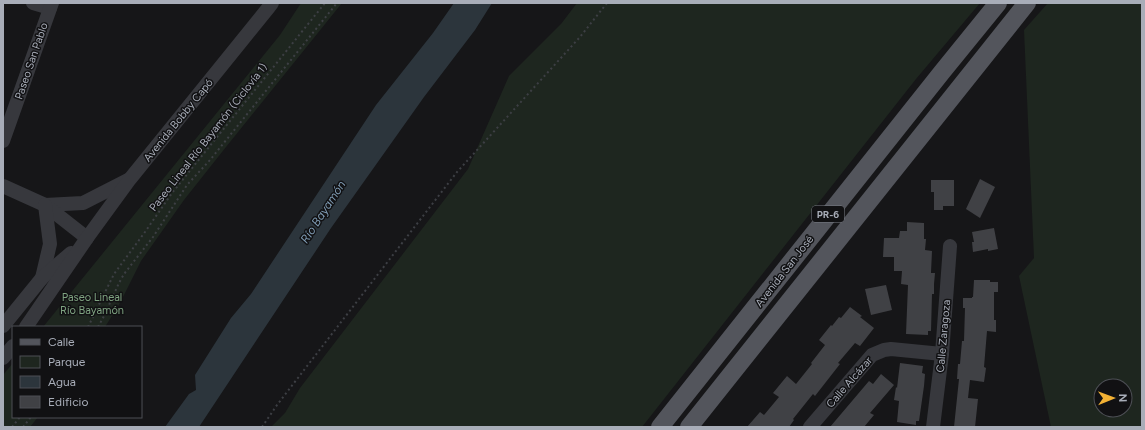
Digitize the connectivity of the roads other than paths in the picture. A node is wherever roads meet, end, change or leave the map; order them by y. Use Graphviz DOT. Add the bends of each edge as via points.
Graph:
graph roads {
  1 [pos="33,3"];
  2 [pos="272,3"];
  3 [pos="998,3"];
  4 [pos="1026,3"];
  5 [pos="51,6"];
  6 [pos="3,141"];
  7 [pos="130,179"];
  8 [pos="3,186"];
  9 [pos="45,205"];
  10 [pos="87,238"];
  11 [pos="950,246"];
  12 [pos="42,278"];
  13 [pos="3,326"];
  14 [pos="27,326"];
  15 [pos="12,347"];
  16 [pos="942,354"];
  17 [pos="3,358"];
  18 [pos="660,427"];
  19 [pos="689,427"];
  20 [pos="810,427"];
  21 [pos="933,427"];
  1 -- 5 [label="street"];
  2 -- 7 [label="street, Avenida Bobby Capó"];
  3 -- 18 [label="main road, Avenida San José / PR-6"];
  4 -- 19 [label="main road, Avenida San José / PR-6"];
  5 -- 6 [label="street, Paseo San Pablo"];
  7 -- 9 [label="street" via="83,203"];
  7 -- 10 [label="street, Avenida Bobby Capó"];
  8 -- 9 [label="street"];
  9 -- 10 [label="street"];
  9 -- 12 [label="street" via="50,244"];
  10 -- 12 [label="street, Avenida Bobby Capó"];
  10 -- 14 [label="street, Avenida Bobby Capó"];
  11 -- 16 [label="street, Calle Zaragoza"];
  12 -- 13 [label="street, Avenida Bobby Capó"];
  15 -- 17 [label="street"];
  16 -- 20 [label="street, Calle Alcázar" via="891,349 872,355"];
  16 -- 21 [label="street, Calle Zaragoza"];
}
